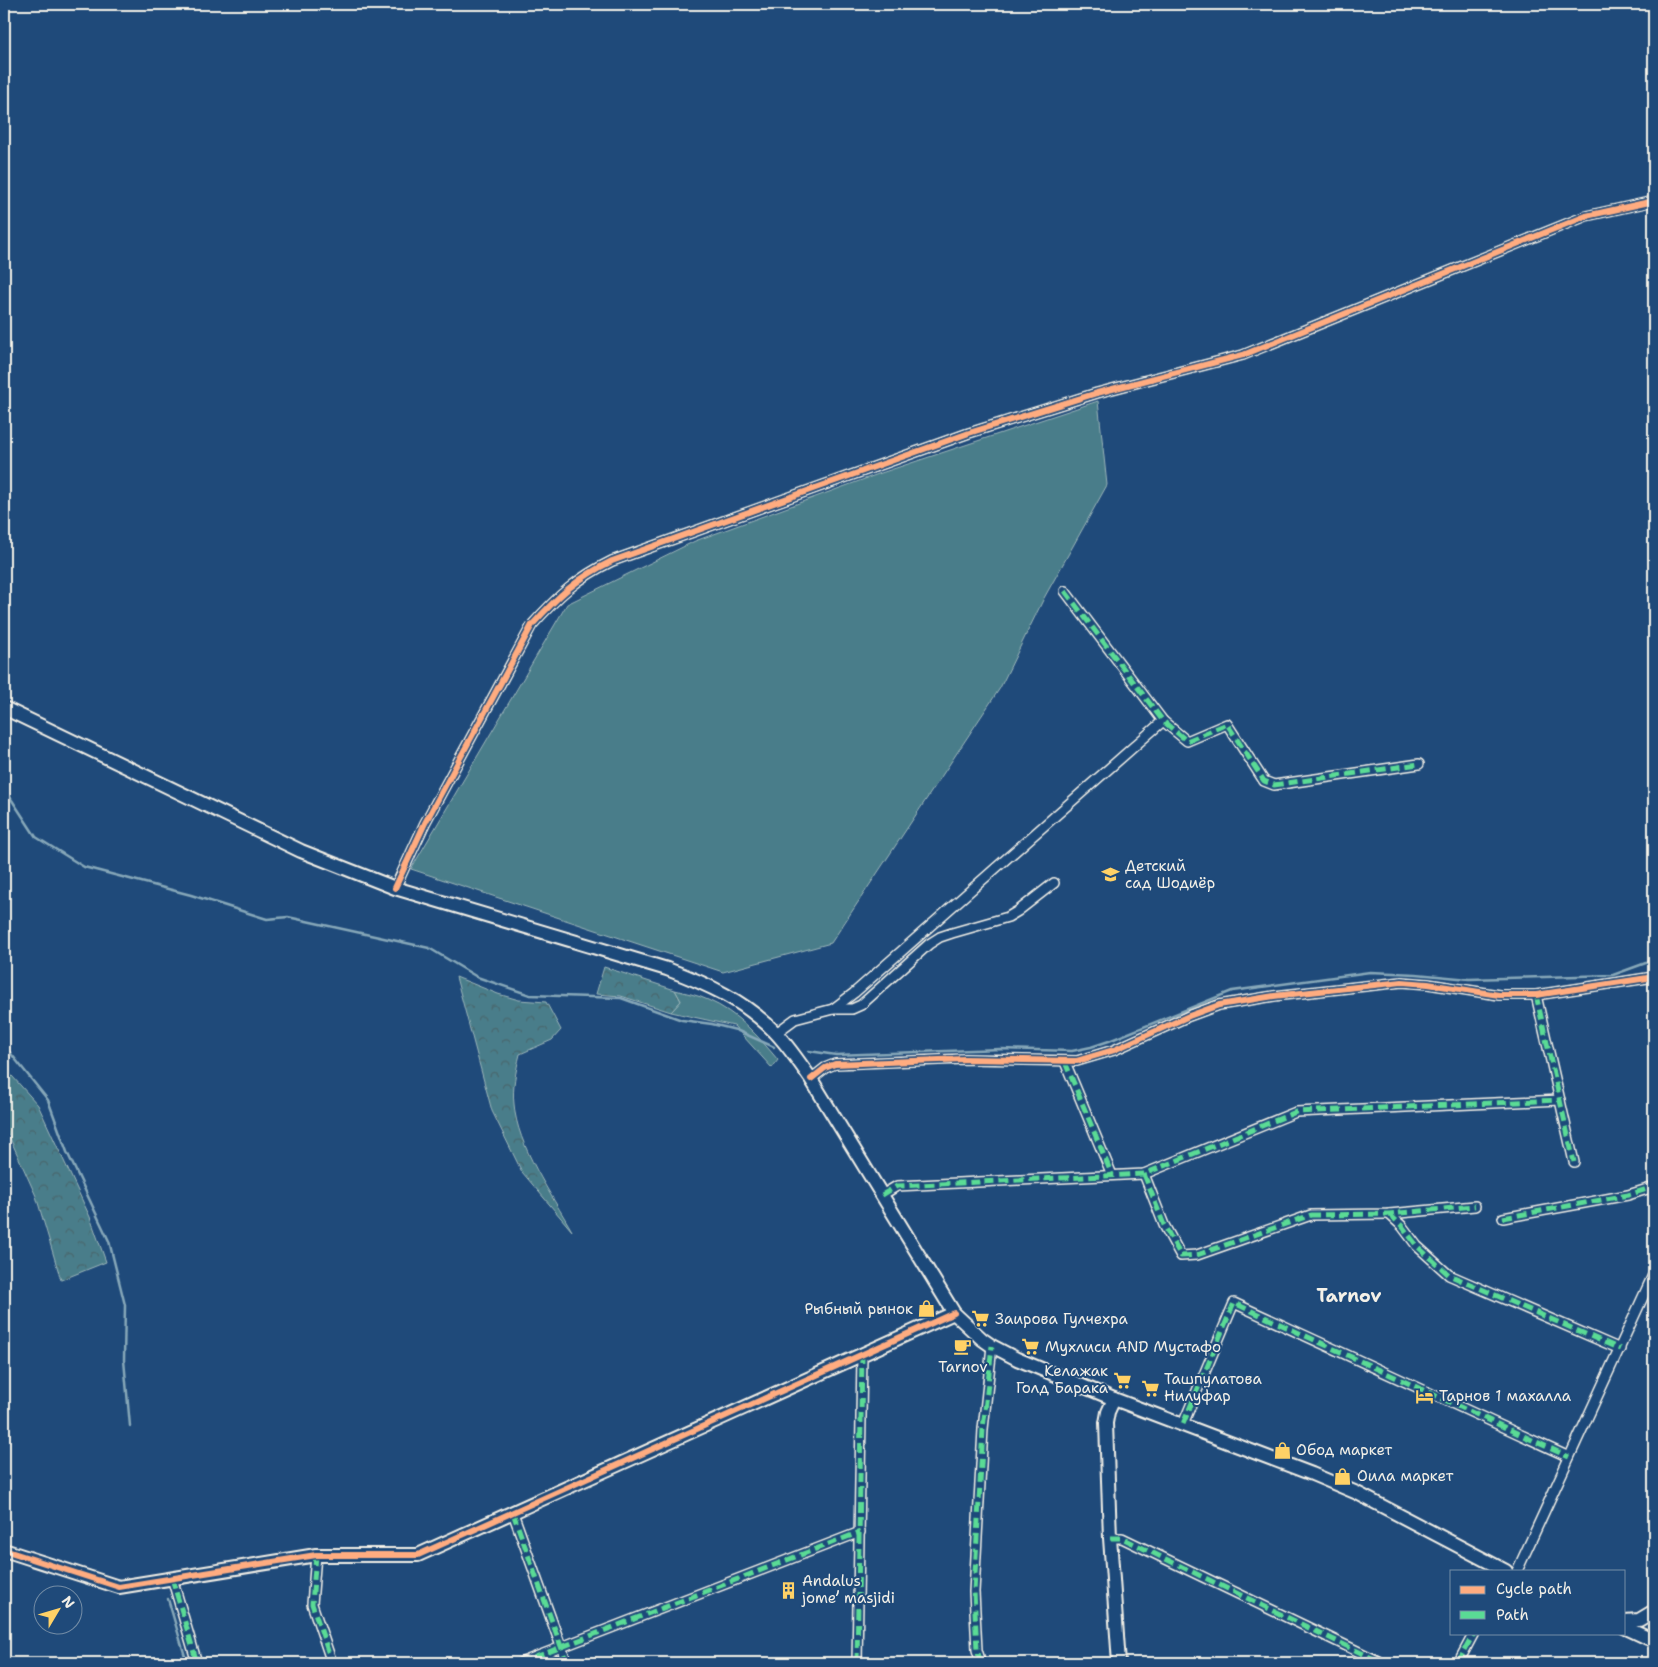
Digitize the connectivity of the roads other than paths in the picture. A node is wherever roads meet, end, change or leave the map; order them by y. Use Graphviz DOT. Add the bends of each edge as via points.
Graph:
graph roads {
  1 [pos="1654,201"];
  2 [pos="1065,591"];
  3 [pos="4,708"];
  4 [pos="1163,721"];
  5 [pos="1419,764"];
  6 [pos="1054,883"];
  7 [pos="395,888"];
  8 [pos="1654,977"];
  9 [pos="1536,995"];
  10 [pos="833,1009"];
  11 [pos="776,1033"];
  12 [pos="1064,1062"];
  13 [pos="811,1079"];
  14 [pos="1560,1100"];
  15 [pos="1574,1162"];
  16 [pos="1144,1174"];
  17 [pos="1112,1176"];
  18 [pos="1654,1188"];
  19 [pos="882,1195"];
  20 [pos="1475,1206"];
  21 [pos="1389,1214"];
  22 [pos="1503,1218"];
  23 [pos="1654,1273"];
  24 [pos="954,1313"];
  25 [pos="992,1346"];
  26 [pos="1620,1349"];
  27 [pos="862,1356"];
  28 [pos="1114,1399"];
  29 [pos="1183,1424"];
  30 [pos="1569,1457"];
  31 [pos="513,1512"];
  32 [pos="860,1532"];
  33 [pos="1110,1538"];
  34 [pos="4,1550"];
  35 [pos="316,1555"];
  36 [pos="1504,1570"];
  37 [pos="1516,1570"];
  38 [pos="172,1578"];
  39 [pos="1654,1611"];
  40 [pos="1626,1621"];
  41 [pos="1626,1627"];
  42 [pos="1473,1634"];
  43 [pos="1653,1638"];
  44 [pos="562,1648"];
  45 [pos="197,1663"];
  46 [pos="332,1663"];
  47 [pos="520,1663"];
  48 [pos="567,1663"];
  49 [pos="857,1663"];
  50 [pos="981,1663"];
  51 [pos="1119,1663"];
  52 [pos="1382,1663"];
  53 [pos="1458,1663"];
  1 -- 7 [label="street" via="1586,216 1244,355 1097,393 969,433 589,572 552,603 532,626 425,822"];
  2 -- 4 [label="street"];
  3 -- 7 [label="main road" via="301,851"];
  4 -- 5 [label="street" via="1187,741 1227,724 1264,780 1274,785"];
  4 -- 10 [label="street"];
  6 -- 10 [label="street" via="1008,916 934,941 862,1005 852,1010"];
  7 -- 11 [label="main road" via="698,980 746,1006"];
  8 -- 9 [label="street"];
  9 -- 12 [label="street" via="1499,995 1402,982 1274,996 1219,1005 1114,1050"];
  9 -- 14 [label="street"];
  10 -- 11 [label="street" via="795,1019"];
  11 -- 13 [label="main road"];
  12 -- 13 [label="street" via="965,1059 835,1064"];
  12 -- 17 [label="street"];
  13 -- 19 [label="main road"];
  14 -- 15 [label="street"];
  14 -- 16 [label="street" via="1296,1112"];
  16 -- 17 [label="street"];
  16 -- 21 [label="street" via="1164,1225 1181,1256 1197,1255 1311,1215"];
  17 -- 19 [label="street" via="897,1186"];
  18 -- 22 [label="street"];
  19 -- 24 [label="main road"];
  20 -- 21 [label="street"];
  21 -- 26 [label="street" via="1416,1246 1449,1275"];
  23 -- 26 [label="street"];
  24 -- 25 [label="main road"];
  24 -- 27 [label="main road"];
  25 -- 28 [label="main road"];
  25 -- 50 [label="street" via="983,1429 974,1592"];
  26 -- 30 [label="street"];
  27 -- 31 [label="main road"];
  27 -- 32 [label="street"];
  28 -- 29 [label="main road"];
  28 -- 33 [label="main road" via="1106,1423"];
  29 -- 30 [label="street" via="1234,1303"];
  29 -- 36 [label="main road" via="1358,1493"];
  30 -- 37 [label="street"];
  31 -- 35 [label="main road" via="418,1555"];
  31 -- 44 [label="street"];
  32 -- 44 [label="street"];
  32 -- 49 [label="street"];
  33 -- 51 [label="main road"];
  33 -- 52 [label="street" via="1122,1538"];
  34 -- 38 [label="main road" via="119,1587"];
  35 -- 38 [label="main road"];
  35 -- 46 [label="street" via="312,1604"];
  38 -- 45 [label="street"];
  39 -- 40 [label="main road" via="1639,1620"];
  41 -- 43 [label="main road"];
  42 -- 53 [label="street"];
  44 -- 47 [label="street"];
  44 -- 48 [label="street"];
}
